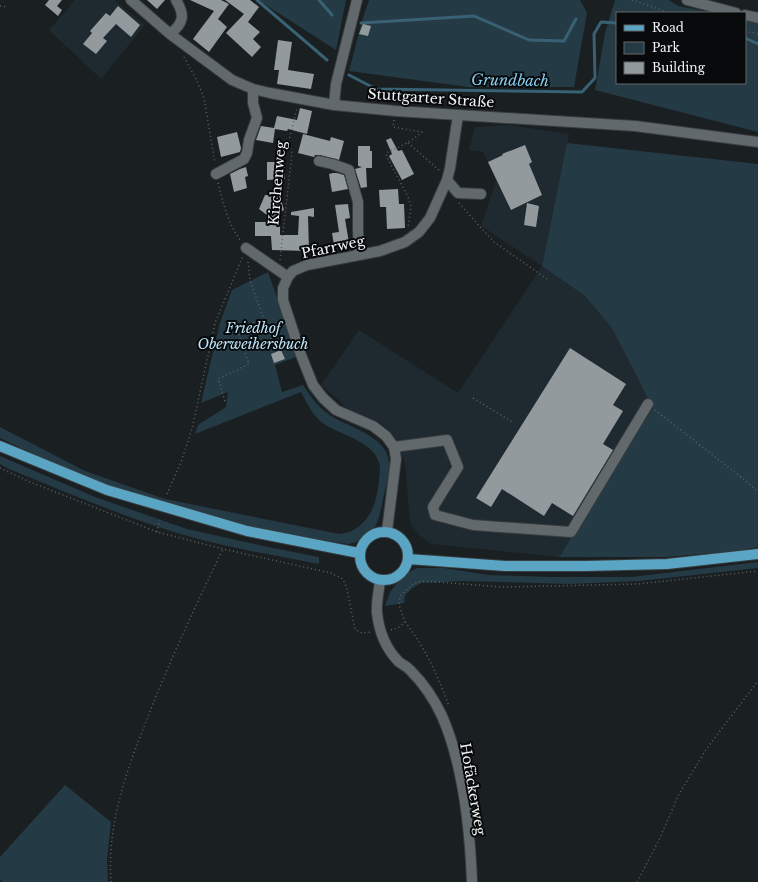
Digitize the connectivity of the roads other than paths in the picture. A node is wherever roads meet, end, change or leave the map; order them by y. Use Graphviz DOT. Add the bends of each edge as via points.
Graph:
graph roads {
  1 [pos="131,0"];
  2 [pos="176,0"];
  3 [pos="357,0"];
  4 [pos="687,0"];
  5 [pos="732,12"];
  6 [pos="746,15"];
  7 [pos="758,18"];
  8 [pos="170,34"];
  9 [pos="253,89"];
  10 [pos="334,105"];
  11 [pos="458,115"];
  12 [pos="758,142"];
  13 [pos="319,161"];
  14 [pos="216,174"];
  15 [pos="447,179"];
  16 [pos="481,194"];
  17 [pos="246,248"];
  18 [pos="359,255"];
  19 [pos="288,277"];
  20 [pos="648,404"];
  21 [pos="0,446"];
  22 [pos="394,447"];
  23 [pos="387,531"];
  24 [pos="359,553"];
  25 [pos="758,554"];
  26 [pos="408,559"];
  27 [pos="380,580"];
  28 [pos="472,882"];
  1 -- 8 [label="street, Stuttgarter Straße"];
  2 -- 8 [label="street" via="182,20"];
  3 -- 10 [label="street" via="336,84"];
  4 -- 5 [label="street"];
  6 -- 7 [label="street"];
  8 -- 9 [label="street, Stuttgarter Straße" via="232,80"];
  9 -- 10 [label="street, Stuttgarter Straße"];
  9 -- 14 [label="street" via="257,118 247,153 244,159"];
  10 -- 11 [label="street, Stuttgarter Straße"];
  11 -- 12 [label="street, Stuttgarter Straße" via="635,126"];
  11 -- 15 [label="street, Pfarrweg"];
  13 -- 18 [label="street" via="349,170 358,202"];
  15 -- 16 [label="street" via="458,193"];
  15 -- 18 [label="street, Pfarrweg" via="430,218 419,232 405,242"];
  17 -- 19 [label="street"];
  18 -- 19 [label="street, Pfarrweg" via="306,265 293,271"];
  19 -- 22 [label="street" via="283,288 283,300 313,385 336,410 373,426 386,436"];
  20 -- 22 [label="street" via="571,532 473,525 435,515 433,507 458,467 447,440"];
  21 -- 24 [label="main road" via="129,497 247,532"];
  22 -- 23 [label="street" via="396,459"];
  23 -- 24 [label="main road" via="369,536"];
  23 -- 26 [label="main road" via="401,539 408,552"];
  24 -- 27 [label="main road" via="362,567 373,578"];
  25 -- 26 [label="main road" via="667,564 586,566 505,566"];
  26 -- 27 [label="main road" via="405,568 398,575 390,580"];
  27 -- 28 [label="street, Hofäckerweg" via="377,612 380,632 391,652 427,690 442,716 452,743 467,818"];
}
